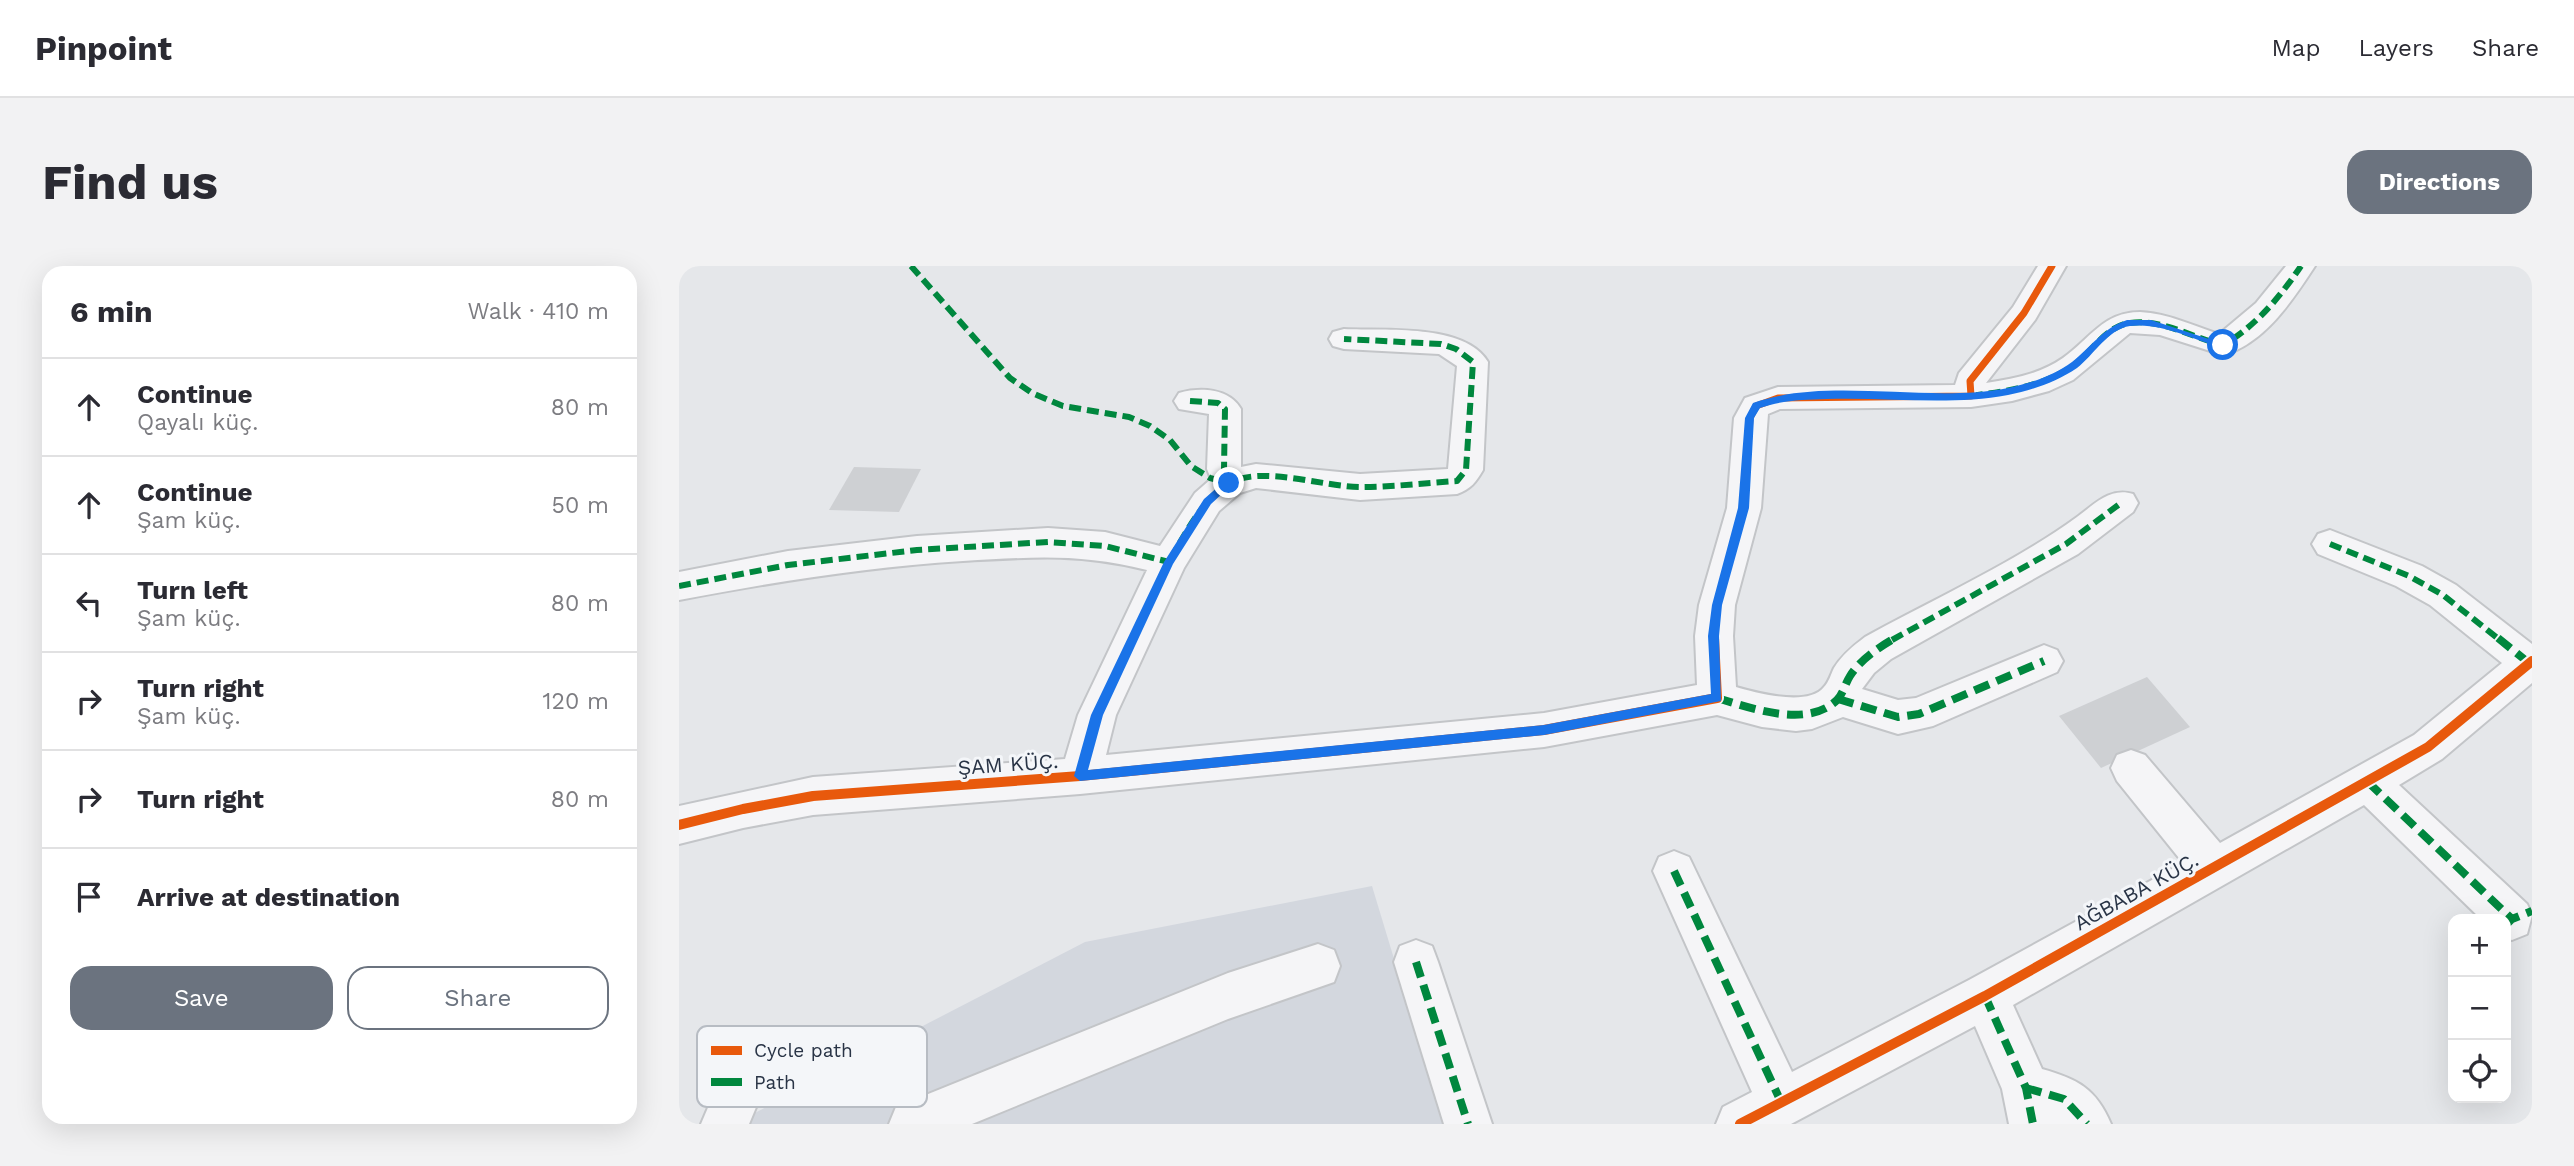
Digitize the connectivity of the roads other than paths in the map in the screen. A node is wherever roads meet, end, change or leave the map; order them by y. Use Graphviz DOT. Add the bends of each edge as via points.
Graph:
graph roads {
  1 [pos="2052,266"];
  2 [pos="2301,266"];
  3 [pos="1344,339"];
  4 [pos="1971,396"];
  5 [pos="1190,401"];
  6 [pos="1229,483"];
  7 [pos="2121,503"];
  8 [pos="2330,544"];
  9 [pos="1169,562"];
  10 [pos="679,586"];
  11 [pos="2044,661"];
  12 [pos="2531,662"];
  13 [pos="1717,698"];
  14 [pos="1838,699"];
  15 [pos="2131,768"];
  16 [pos="1080,776"];
  17 [pos="2368,782"];
  18 [pos="679,825"];
  19 [pos="2214,868"];
  20 [pos="1674,871"];
  21 [pos="2517,918"];
  22 [pos="1416,962"];
  23 [pos="1318,966"];
  24 [pos="1985,996"];
  25 [pos="1781,1104"];
  26 [pos="2029,1106"];
  27 [pos="732,1107"];
  28 [pos="725,1124"];
  29 [pos="913,1124"];
  30 [pos="1468,1124"];
  31 [pos="1740,1124"];
  32 [pos="2087,1124"];
  1 -- 4 [label="street" via="2024,313 1971,381"];
  2 -- 4 [label="street" via="2239,337 2223,345 2151,323 2127,323 2048,381"];
  3 -- 6 [label="street" via="1441,344 1473,362 1466,470 1457,481 1360,487 1256,476"];
  4 -- 13 [label="street" via="1778,398 1756,406 1749,418 1744,508 1717,605"];
  5 -- 6 [label="street" via="1218,403 1225,410 1224,469"];
  6 -- 9 [label="street" via="1207,502"];
  7 -- 14 [label="street" via="2066,544 1878,648 1857,665"];
  8 -- 12 [label="street" via="2443,595"];
  9 -- 10 [label="street" via="1105,546 1048,542 917,550 788,565"];
  9 -- 16 [label="street" via="1097,715"];
  11 -- 14 [label="street" via="1919,714 1898,717"];
  12 -- 17 [label="street, AĞBABA KÜÇ." via="2428,747"];
  13 -- 14 [label="street" via="1787,714 1814,712"];
  13 -- 16 [label="street, ŞAM KÜÇ." via="1544,730"];
  15 -- 19 [label="street"];
  16 -- 18 [label="street, ŞAM KÜÇ." via="813,796"];
  17 -- 19 [label="street, AĞBABA KÜÇ."];
  17 -- 21 [label="street"];
  19 -- 24 [label="street, AĞBABA KÜÇ."];
  20 -- 25 [label="street"];
  22 -- 30 [label="street"];
  23 -- 29 [label="street" via="1215,1001"];
  24 -- 25 [label="street, AĞBABA KÜÇ."];
  24 -- 26 [label="street"];
  25 -- 31 [label="street, AĞBABA KÜÇ."];
  26 -- 32 [label="street" via="2064,1099"];
  27 -- 28 [label="street"];
}
